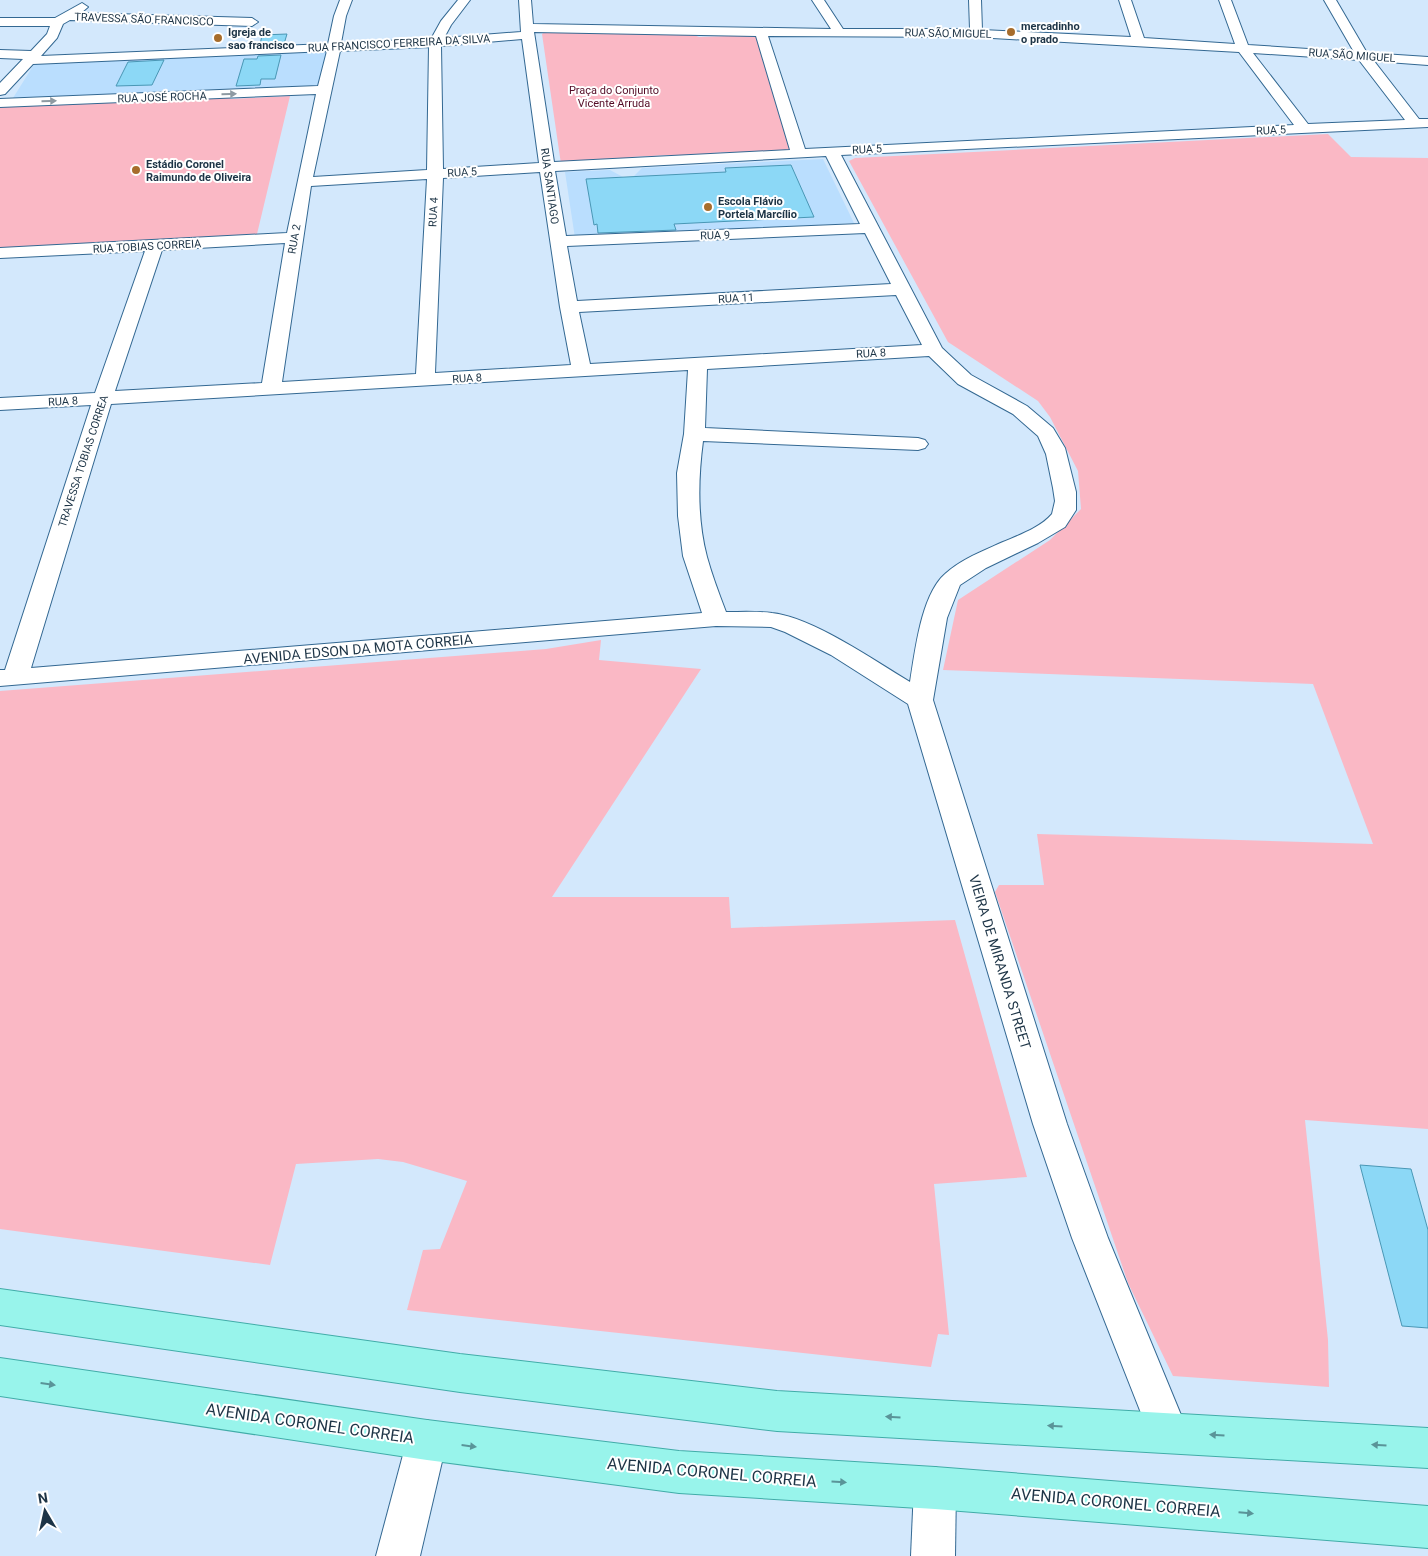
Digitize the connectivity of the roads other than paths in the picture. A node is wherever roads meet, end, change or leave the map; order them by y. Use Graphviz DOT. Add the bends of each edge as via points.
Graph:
graph roads {
  1 [pos="346,0"];
  2 [pos="464,0"];
  3 [pos="525,0"];
  4 [pos="818,0"];
  5 [pos="975,0"];
  6 [pos="1125,0"];
  7 [pos="1225,0"];
  8 [pos="1330,0"];
  9 [pos="91,3"];
  10 [pos="256,9"];
  11 [pos="62,19"];
  12 [pos="0,22"];
  13 [pos="528,32"];
  14 [pos="761,32"];
  15 [pos="839,32"];
  16 [pos="976,33"];
  17 [pos="251,36"];
  18 [pos="1139,41"];
  19 [pos="435,43"];
  20 [pos="335,47"];
  21 [pos="1243,48"];
  22 [pos="0,54"];
  23 [pos="1362,55"];
  24 [pos="32,57"];
  25 [pos="1428,61"];
  26 [pos="324,90"];
  27 [pos="0,91"];
  28 [pos="0,103"];
  29 [pos="1422,123"];
  30 [pos="1304,129"];
  31 [pos="831,151"];
  32 [pos="799,154"];
  33 [pos="548,167"];
  34 [pos="435,174"];
  35 [pos="306,182"];
  36 [pos="872,228"];
  37 [pos="294,238"];
  38 [pos="558,241"];
  39 [pos="155,246"];
  40 [pos="0,253"];
  41 [pos="903,289"];
  42 [pos="569,307"];
  43 [pos="934,350"];
  44 [pos="698,363"];
  45 [pos="582,371"];
  46 [pos="425,380"];
  47 [pos="271,388"];
  48 [pos="103,398"];
  49 [pos="0,404"];
  50 [pos="694,434"];
  51 [pos="918,444"];
  52 [pos="716,619"];
  53 [pos="7,678"];
  54 [pos="920,700"];
  55 [pos="0,1307"];
  56 [pos="0,1377"];
  57 [pos="1168,1432"];
  58 [pos="427,1440"];
  59 [pos="1428,1448"];
  60 [pos="935,1488"];
  61 [pos="1428,1527"];
  62 [pos="398,1556"];
  63 [pos="933,1556"];
  1 -- 20 [label="street, RUA 2" via="340,13"];
  2 -- 19 [label="street"];
  3 -- 13 [label="street, RUA SANTIAGO"];
  4 -- 15 [label="street"];
  5 -- 16 [label="street"];
  6 -- 18 [label="street"];
  7 -- 21 [label="street"];
  8 -- 23 [label="street"];
  9 -- 11 [label="street"];
  10 -- 17 [label="street"];
  11 -- 12 [label="street, TRAVESSA SÃO FRANCISCO"];
  11 -- 17 [label="street, TRAVESSA SÃO FRANCISCO"];
  11 -- 24 [label="street" via="54,35"];
  13 -- 14 [label="street, RUA SÃO MIGUEL"];
  13 -- 19 [label="street, RUA FRANCISCO FERREIRA DA SILVA"];
  13 -- 33 [label="street, RUA SANTIAGO"];
  14 -- 15 [label="street, RUA SÃO MIGUEL"];
  14 -- 32 [label="street"];
  15 -- 16 [label="street, RUA SÃO MIGUEL"];
  16 -- 18 [label="street, RUA SÃO MIGUEL"];
  17 -- 20 [label="street, RUA FRANCISCO FERREIRA DA SILVA"];
  17 -- 24 [label="street, RUA FRANCISCO FERREIRA DA SILVA"];
  18 -- 21 [label="street, RUA SÃO MIGUEL"];
  19 -- 20 [label="street, RUA FRANCISCO FERREIRA DA SILVA"];
  19 -- 34 [label="street, RUA 4"];
  20 -- 26 [label="street, RUA 2"];
  21 -- 23 [label="street, RUA SÃO MIGUEL"];
  21 -- 30 [label="street"];
  22 -- 24 [label="street, RUA FRANCISCO FERREIRA DA SILVA"];
  23 -- 25 [label="street, RUA SÃO MIGUEL"];
  23 -- 29 [label="street"];
  24 -- 27 [label="street"];
  28 -- 26 [label="street, RUA JOSÉ ROCHA, one-way"];
  26 -- 35 [label="street, RUA 2"];
  29 -- 30 [label="street, RUA 5"];
  30 -- 31 [label="street, RUA 5"];
  31 -- 32 [label="street, RUA 5"];
  31 -- 36 [label="street"];
  32 -- 33 [label="street, RUA 5"];
  33 -- 34 [label="street, RUA 5"];
  33 -- 38 [label="street, RUA SANTIAGO"];
  34 -- 35 [label="street, RUA 5"];
  34 -- 46 [label="street, RUA 4"];
  35 -- 37 [label="street, RUA 2"];
  36 -- 38 [label="street, RUA 9"];
  36 -- 41 [label="street"];
  37 -- 39 [label="street, RUA TOBIAS CORREIA"];
  37 -- 47 [label="street, RUA 2"];
  38 -- 42 [label="street, RUA SANTIAGO"];
  39 -- 40 [label="street, RUA TOBIAS CORREIA"];
  39 -- 48 [label="street, TRAVESSA TOBIAS CORREA"];
  41 -- 42 [label="street, RUA 11"];
  41 -- 43 [label="street"];
  42 -- 45 [label="street, RUA SANTIAGO"];
  43 -- 44 [label="street, RUA 8"];
  43 -- 54 [label="street" via="962,378 1035,420 1047,434 1057,453 1066,506 1062,518 1053,526 972,565 951,580 934,622"];
  44 -- 45 [label="street, RUA 8"];
  44 -- 50 [label="street"];
  45 -- 46 [label="street, RUA 8"];
  46 -- 47 [label="street, RUA 8"];
  47 -- 48 [label="street, RUA 8"];
  48 -- 49 [label="street, RUA 8"];
  48 -- 53 [label="street, TRAVESSA TOBIAS CORREA"];
  50 -- 51 [label="street"];
  50 -- 52 [label="street" via="688,473 689,516 695,556"];
  52 -- 53 [label="street, AVENIDA EDSON DA MOTA CORREIA"];
  52 -- 54 [label="street" via="773,620 794,627 840,650"];
  54 -- 57 [label="street, VIEIRA DE MIRANDA STREET" via="1050,1124 1090,1238"];
  57 -- 55 [label="main road, one-way" via="777,1411 460,1373"];
  56 -- 58 [label="main road, AVENIDA CORONEL CORREIA, one-way"];
  59 -- 57 [label="main road, one-way"];
  58 -- 60 [label="main road, AVENIDA CORONEL CORREIA, one-way" via="679,1472"];
  58 -- 62 [label="street"];
  60 -- 61 [label="main road, AVENIDA CORONEL CORREIA, one-way"];
  60 -- 63 [label="street"];
}
